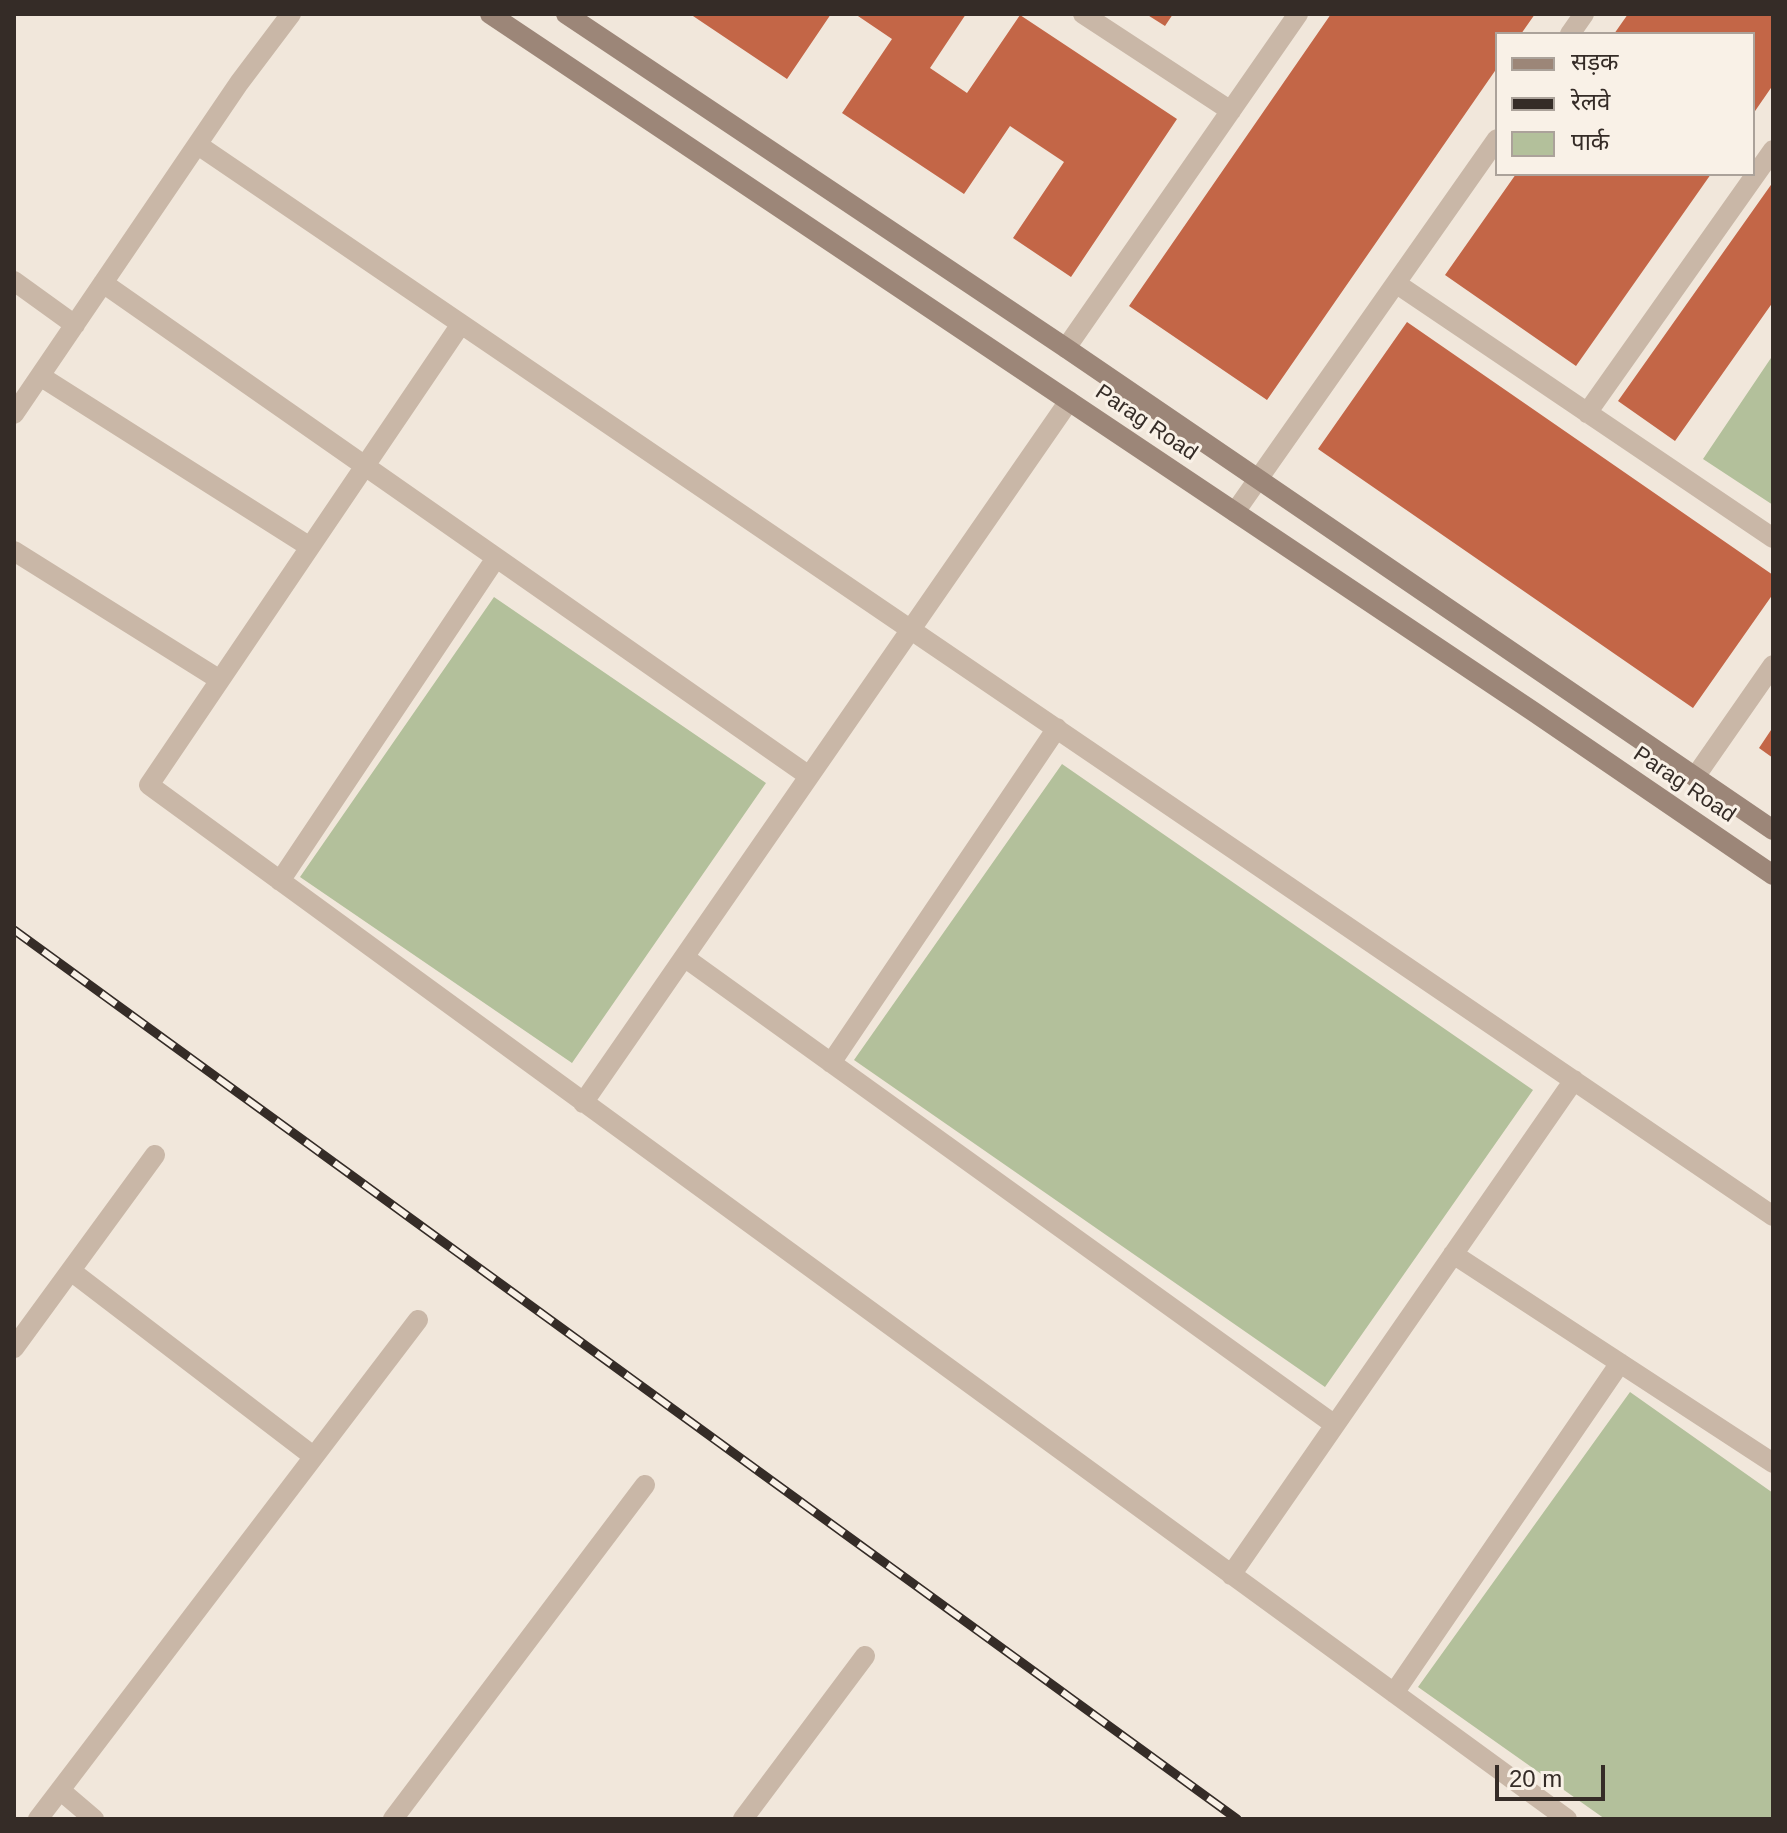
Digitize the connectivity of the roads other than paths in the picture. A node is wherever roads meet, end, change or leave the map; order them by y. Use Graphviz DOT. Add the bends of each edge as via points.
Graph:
graph roads {
  1 [pos="291,14"];
  2 [pos="490,14"];
  3 [pos="566,14"];
  4 [pos="1083,14"];
  5 [pos="1298,14"];
  6 [pos="1584,14"];
  7 [pos="1571,32"];
  8 [pos="1231,111"];
  9 [pos="1495,142"];
  10 [pos="198,145"];
  11 [pos="1773,150"];
  12 [pos="1755,175"];
  13 [pos="1755,176"];
  14 [pos="14,281"];
  15 [pos="103,283"];
  16 [pos="1397,284"];
  17 [pos="461,324"];
  18 [pos="75,325"];
  19 [pos="1066,348"];
  20 [pos="40,376"];
  21 [pos="1069,401"];
  22 [pos="1587,413"];
  23 [pos="14,414"];
  24 [pos="364,467"];
  25 [pos="1259,481"];
  26 [pos="1235,512"];
  27 [pos="1773,538"];
  28 [pos="310,547"];
  29 [pos="14,551"];
  30 [pos="496,558"];
  31 [pos="911,629"];
  32 [pos="1773,665"];
  33 [pos="220,680"];
  34 [pos="1057,728"];
  35 [pos="809,776"];
  36 [pos="1695,777"];
  37 [pos="1773,830"];
  38 [pos="1773,875"];
  39 [pos="280,881"];
  40 [pos="684,957"];
  41 [pos="831,1063"];
  42 [pos="1574,1080"];
  43 [pos="583,1103"];
  44 [pos="155,1155"];
  45 [pos="1773,1216"];
  46 [pos="1453,1254"];
  47 [pos="71,1271"];
  48 [pos="418,1320"];
  49 [pos="14,1348"];
  50 [pos="1620,1363"];
  51 [pos="1335,1425"];
  52 [pos="313,1456"];
  53 [pos="1773,1463"];
  54 [pos="645,1485"];
  55 [pos="1231,1575"];
  56 [pos="865,1656"];
  57 [pos="1394,1693"];
  58 [pos="60,1790"];
  59 [pos="38,1819"];
  60 [pos="94,1819"];
  61 [pos="393,1819"];
  62 [pos="743,1819"];
  63 [pos="1567,1819"];
  1 -- 10 [label="street"];
  2 -- 21 [label="street, Parag Road"];
  3 -- 19 [label="street, Parag Road"];
  4 -- 8 [label="street"];
  5 -- 8 [label="street"];
  6 -- 7 [label="street"];
  8 -- 19 [label="street"];
  9 -- 16 [label="street"];
  10 -- 15 [label="street"];
  10 -- 17 [label="street"];
  11 -- 12 [label="street"];
  13 -- 22 [label="street"];
  14 -- 18 [label="street"];
  15 -- 18 [label="street"];
  15 -- 24 [label="street"];
  16 -- 22 [label="street"];
  16 -- 25 [label="street"];
  17 -- 24 [label="street"];
  17 -- 31 [label="street"];
  18 -- 20 [label="street"];
  19 -- 25 [label="street, Parag Road"];
  20 -- 23 [label="street"];
  20 -- 28 [label="street"];
  21 -- 26 [label="street, Parag Road"];
  21 -- 31 [label="street"];
  22 -- 27 [label="street"];
  24 -- 28 [label="street"];
  24 -- 30 [label="street"];
  25 -- 26 [label="street"];
  25 -- 36 [label="street, Parag Road"];
  26 -- 38 [label="street, Parag Road"];
  28 -- 33 [label="street"];
  29 -- 33 [label="street"];
  30 -- 35 [label="street"];
  30 -- 39 [label="street"];
  31 -- 34 [label="street"];
  31 -- 35 [label="street"];
  32 -- 36 [label="street"];
  33 -- 39 [label="street" via="149,785"];
  34 -- 41 [label="street"];
  34 -- 42 [label="street"];
  35 -- 40 [label="street"];
  36 -- 37 [label="street, Parag Road"];
  39 -- 43 [label="street"];
  40 -- 41 [label="street"];
  40 -- 43 [label="street"];
  41 -- 51 [label="street"];
  42 -- 45 [label="street"];
  42 -- 46 [label="street"];
  43 -- 55 [label="street"];
  44 -- 47 [label="street"];
  46 -- 50 [label="street"];
  46 -- 51 [label="street"];
  47 -- 49 [label="street"];
  47 -- 52 [label="street"];
  48 -- 52 [label="street"];
  50 -- 53 [label="street"];
  50 -- 57 [label="street"];
  51 -- 55 [label="street"];
  52 -- 58 [label="street"];
  54 -- 61 [label="street"];
  55 -- 57 [label="street"];
  56 -- 62 [label="street"];
  57 -- 63 [label="street"];
  58 -- 59 [label="street"];
  58 -- 60 [label="street"];
}
